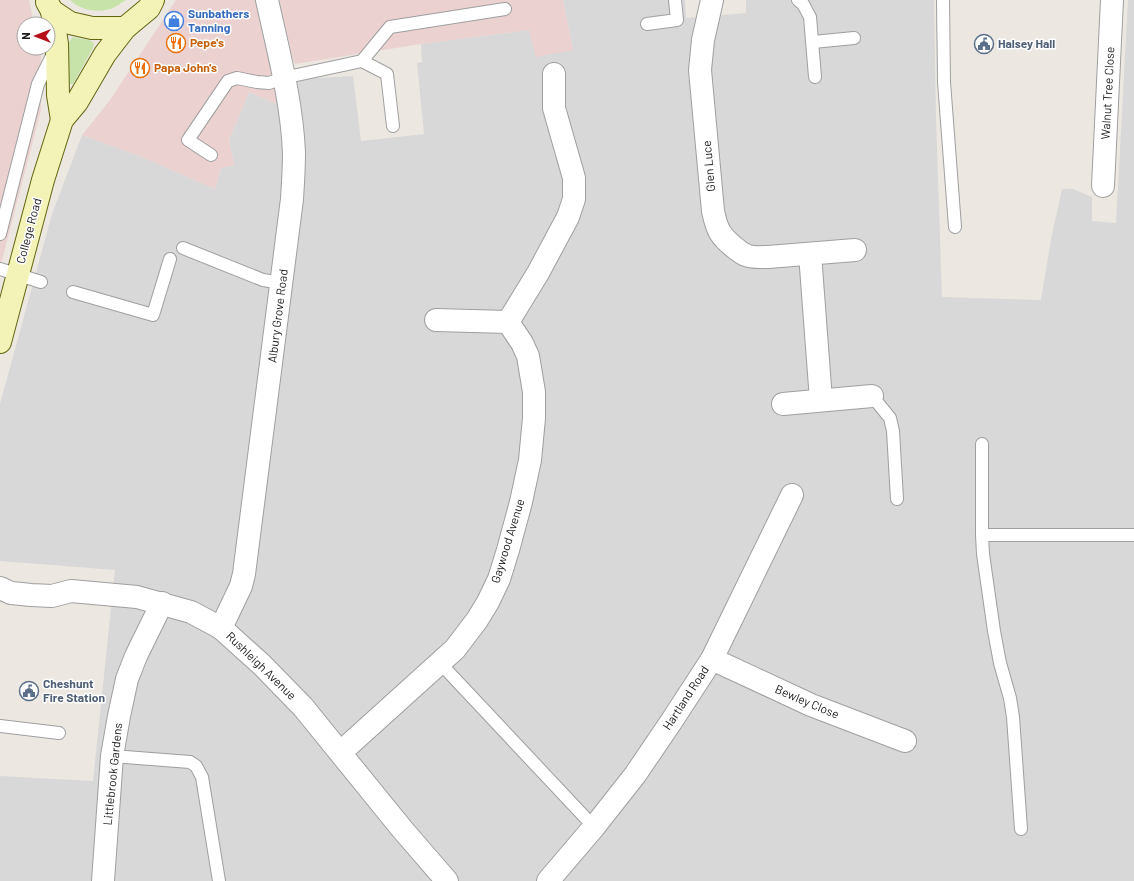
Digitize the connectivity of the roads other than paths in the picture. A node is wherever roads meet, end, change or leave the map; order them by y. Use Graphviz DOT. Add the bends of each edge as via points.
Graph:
graph roads {
  1 [pos="153,0"];
  2 [pos="267,0"];
  3 [pos="674,0"];
  4 [pos="716,0"];
  5 [pos="798,0"];
  6 [pos="943,0"];
  7 [pos="1112,0"];
  8 [pos="49,6"];
  9 [pos="505,9"];
  10 [pos="647,24"];
  11 [pos="125,28"];
  12 [pos="854,38"];
  13 [pos="813,42"];
  14 [pos="57,44"];
  15 [pos="362,61"];
  16 [pos="554,74"];
  17 [pos="816,77"];
  18 [pos="283,78"];
  19 [pos="62,120"];
  20 [pos="393,126"];
  21 [pos="211,156"];
  22 [pos="1103,186"];
  23 [pos="955,227"];
  24 [pos="0,234"];
  25 [pos="183,248"];
  26 [pos="855,250"];
  27 [pos="810,254"];
  28 [pos="170,259"];
  29 [pos="9,272"];
  30 [pos="41,282"];
  31 [pos="282,282"];
  32 [pos="73,292"];
  33 [pos="436,320"];
  34 [pos="508,322"];
  35 [pos="0,342"];
  36 [pos="872,396"];
  37 [pos="821,400"];
  38 [pos="783,404"];
  39 [pos="982,444"];
  40 [pos="792,495"];
  41 [pos="897,499"];
  42 [pos="982,535"];
  43 [pos="1134,535"];
  44 [pos="0,588"];
  45 [pos="162,603"];
  46 [pos="221,628"];
  47 [pos="712,659"];
  48 [pos="440,663"];
  49 [pos="0,726"];
  50 [pos="59,733"];
  51 [pos="904,740"];
  52 [pos="341,752"];
  53 [pos="112,756"];
  54 [pos="594,827"];
  55 [pos="1021,829"];
  56 [pos="103,881"];
  57 [pos="219,881"];
  58 [pos="447,881"];
  59 [pos="548,881"];
  1 -- 11 [label="main road, College Road" via="149,8"];
  2 -- 18 [label="street, Albury Grove Road"];
  3 -- 10 [label="lane" via="677,20"];
  4 -- 27 [label="street, Glen Luce" via="703,40 700,70 712,211 716,227 727,242 746,255 768,257"];
  5 -- 13 [label="lane" via="810,17"];
  6 -- 23 [label="lane" via="944,82"];
  7 -- 22 [label="street, Walnut Tree Close"];
  8 -- 11 [label="main road" via="70,23 92,28"];
  8 -- 14 [label="main road, College Road"];
  9 -- 15 [label="lane" via="390,27"];
  11 -- 19 [label="main road, College Road" via="105,54 77,102"];
  12 -- 13 [label="lane"];
  13 -- 17 [label="lane"];
  14 -- 19 [label="main road, College Road" via="58,95"];
  14 -- 24 [label="lane" via="38,84"];
  15 -- 18 [label="lane"];
  15 -- 20 [label="lane" via="386,74"];
  16 -- 34 [label="street" via="554,108 574,178 574,199 568,217 538,273"];
  18 -- 21 [label="lane" via="268,83 237,78 228,81 188,140"];
  18 -- 31 [label="street, Albury Grove Road" via="292,127 294,176"];
  19 -- 29 [label="main road, College Road"];
  25 -- 31 [label="lane" via="263,280"];
  26 -- 27 [label="street, Glen Luce"];
  27 -- 37 [label="street"];
  28 -- 32 [label="lane" via="153,315"];
  29 -- 30 [label="lane"];
  29 -- 35 [label="main road, College Road"];
  31 -- 46 [label="street, Albury Grove Road" via="244,574"];
  33 -- 34 [label="street"];
  34 -- 48 [label="street, Gaywood Avenue" via="522,343 531,370 534,418 530,460 499,579 477,620 455,650"];
  36 -- 37 [label="street"];
  36 -- 41 [label="lane" via="890,418"];
  37 -- 38 [label="street"];
  39 -- 42 [label="lane"];
  40 -- 47 [label="street, Hartland Road"];
  42 -- 43 [label="lane"];
  42 -- 55 [label="lane" via="994,631 1013,717"];
  44 -- 45 [label="street, Rushleigh Avenue" via="11,593 52,596 71,591 137,597"];
  45 -- 46 [label="street, Rushleigh Avenue" via="191,612"];
  45 -- 53 [label="street, Littlebrook Gardens" via="127,679"];
  46 -- 52 [label="street, Rushleigh Avenue" via="303,707"];
  47 -- 51 [label="street, Bewley Close" via="811,705"];
  47 -- 54 [label="street, Hartland Road" via="635,775"];
  48 -- 52 [label="street, Gaywood Avenue"];
  48 -- 54 [label="lane"];
  49 -- 50 [label="lane"];
  52 -- 58 [label="street, Rushleigh Avenue"];
  53 -- 56 [label="street, Littlebrook Gardens"];
  53 -- 57 [label="lane" via="178,760 196,766 202,777"];
  54 -- 59 [label="street, Hartland Road"];
}
